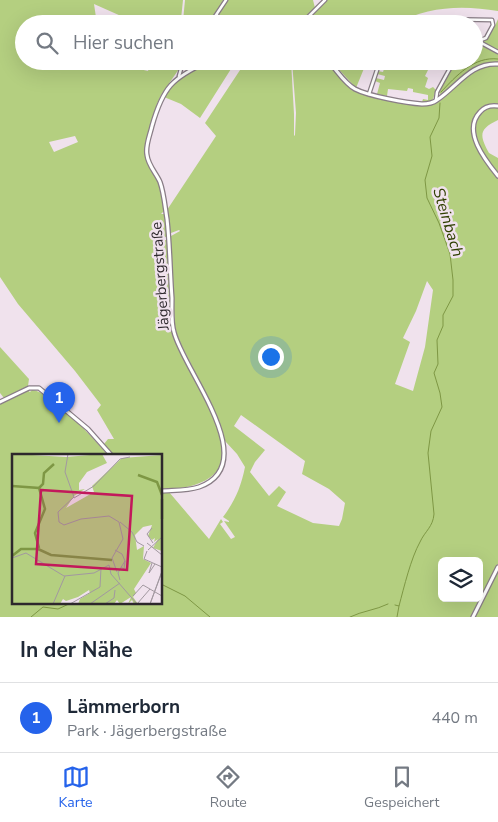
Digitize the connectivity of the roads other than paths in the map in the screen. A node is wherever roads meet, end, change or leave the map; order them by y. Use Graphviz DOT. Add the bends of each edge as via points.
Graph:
graph roads {
  1 [pos="226,0"];
  2 [pos="325,0"];
  3 [pos="216,14"];
  4 [pos="310,15"];
  5 [pos="483,20"];
  6 [pos="483,39"];
  7 [pos="483,44"];
  8 [pos="498,52"];
  9 [pos="498,64"];
  10 [pos="483,66"];
  11 [pos="181,70"];
  12 [pos="191,70"];
  13 [pos="336,70"];
  14 [pos="377,70"];
  15 [pos="449,70"];
  16 [pos="475,70"];
  17 [pos="179,76"];
  18 [pos="369,94"];
  19 [pos="436,101"];
  20 [pos="498,106"];
  21 [pos="498,175"];
  22 [pos="0,402"];
  23 [pos="110,454"];
  24 [pos="162,491"];
  25 [pos="498,567"];
  26 [pos="473,617"];
  1 -- 3 [label="street"];
  2 -- 4 [label="street"];
  5 -- 6 [label="street" via="492,20 494,25"];
  7 -- 8 [label="street"];
  9 -- 10 [label="street"];
  11 -- 17 [label="street, Jägerbergstraße"];
  12 -- 17 [label="street, Jägerbergstraße"];
  13 -- 18 [label="street" via="351,86"];
  14 -- 18 [label="street"];
  15 -- 19 [label="street" via="439,87"];
  16 -- 19 [label="street"];
  17 -- 24 [label="street, Jägerbergstraße" via="158,104 146,154 160,183 167,219 174,332 219,426 225,452 220,472 200,487"];
  18 -- 19 [label="street" via="424,104"];
  20 -- 21 [label="street" via="482,110 473,127 479,147"];
  22 -- 23 [label="street" via="29,388 39,388 88,429"];
  25 -- 26 [label="street"];
}
